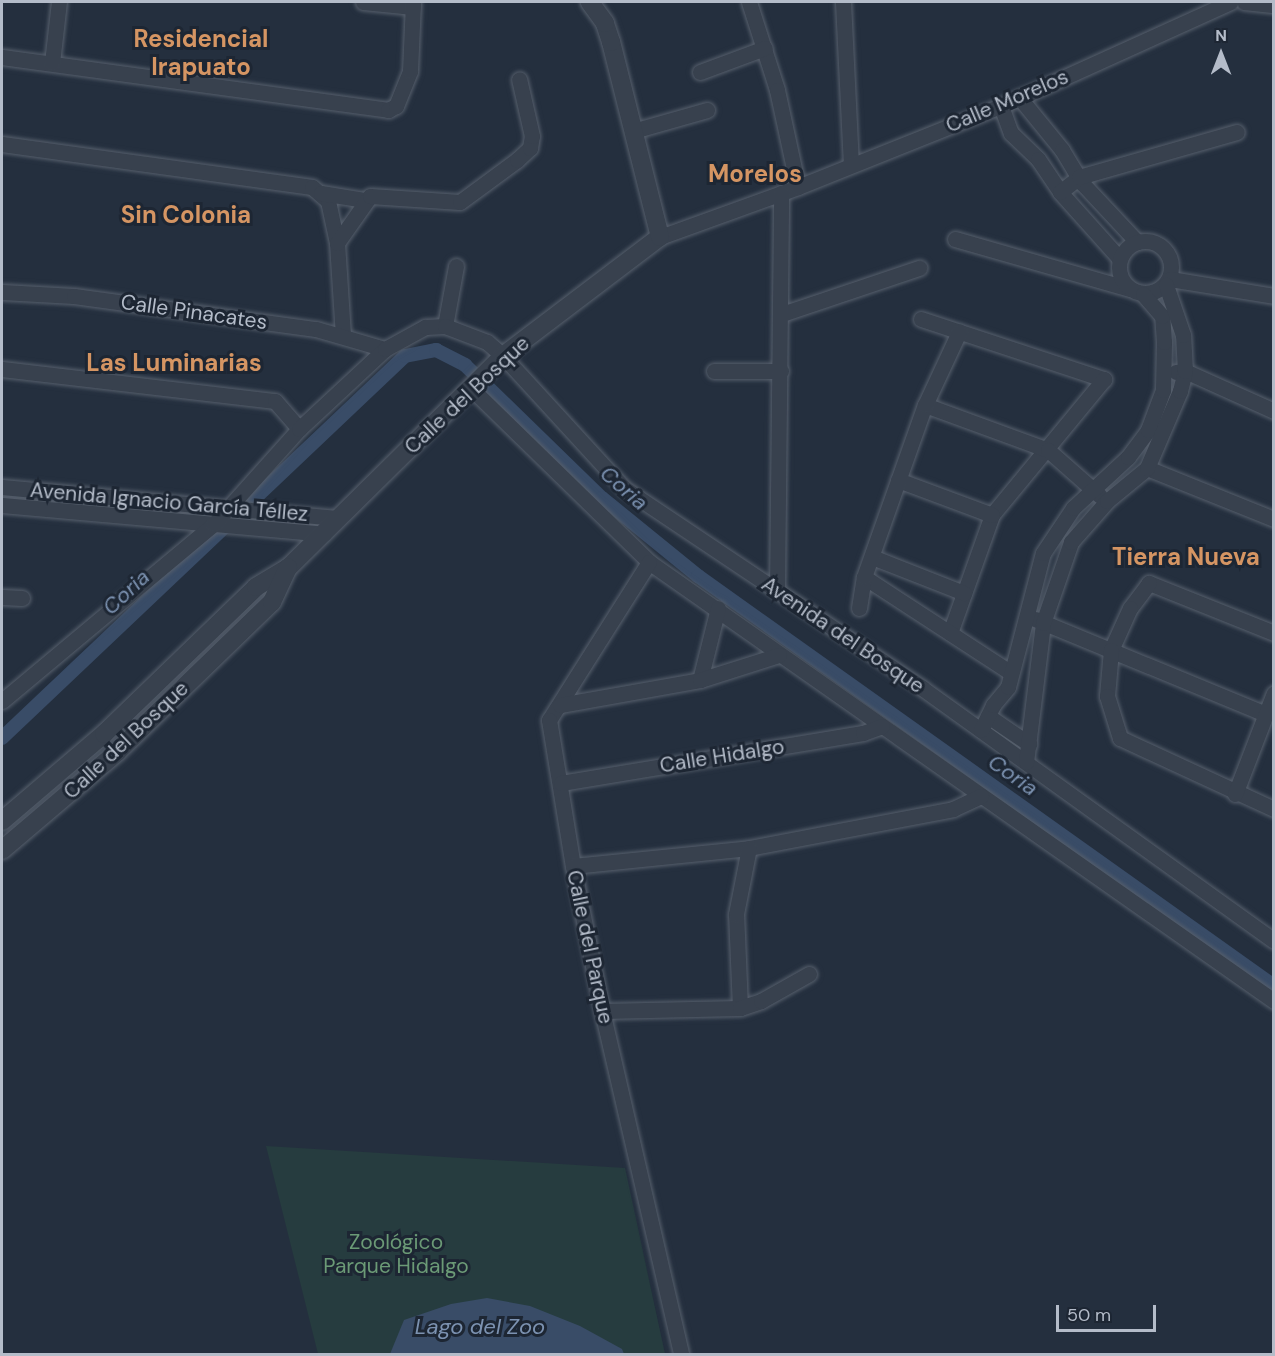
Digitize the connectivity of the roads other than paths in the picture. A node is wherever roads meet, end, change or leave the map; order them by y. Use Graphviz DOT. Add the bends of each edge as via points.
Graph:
graph roads {
  1 [pos="59,2"];
  2 [pos="363,2"];
  3 [pos="590,2"];
  4 [pos="749,2"];
  5 [pos="843,2"];
  6 [pos="1230,2"];
  7 [pos="1244,2"];
  8 [pos="413,4"];
  9 [pos="1274,5"];
  10 [pos="765,48"];
  11 [pos="2,57"];
  12 [pos="52,63"];
  13 [pos="700,72"];
  14 [pos="519,79"];
  15 [pos="1019,97"];
  16 [pos="1001,106"];
  17 [pos="707,110"];
  18 [pos="633,131"];
  19 [pos="1237,132"];
  20 [pos="2,144"];
  21 [pos="851,164"];
  22 [pos="1079,177"];
  23 [pos="798,187"];
  24 [pos="1060,192"];
  25 [pos="321,193"];
  26 [pos="781,193"];
  27 [pos="365,200"];
  28 [pos="660,237"];
  29 [pos="955,239"];
  30 [pos="1137,242"];
  31 [pos="337,243"];
  32 [pos="1119,258"];
  33 [pos="456,266"];
  34 [pos="919,268"];
  35 [pos="1168,282"];
  36 [pos="1136,291"];
  37 [pos="2,292"];
  38 [pos="1274,296"];
  39 [pos="782,314"];
  40 [pos="921,319"];
  41 [pos="445,326"];
  42 [pos="959,332"];
  43 [pos="343,336"];
  44 [pos="385,349"];
  45 [pos="503,356"];
  46 [pos="2,369"];
  47 [pos="714,371"];
  48 [pos="781,371"];
  49 [pos="1185,371"];
  50 [pos="1164,372"];
  51 [pos="479,380"];
  52 [pos="925,405"];
  53 [pos="1274,411"];
  54 [pos="299,429"];
  55 [pos="1048,450"];
  56 [pos="1147,468"];
  57 [pos="898,480"];
  58 [pos="2,487"];
  59 [pos="1092,491"];
  60 [pos="1107,501"];
  61 [pos="2,505"];
  62 [pos="238,507"];
  63 [pos="992,514"];
  64 [pos="337,518"];
  65 [pos="1274,519"];
  66 [pos="220,524"];
  67 [pos="324,534"];
  68 [pos="872,556"];
  69 [pos="650,562"];
  70 [pos="288,568"];
  71 [pos="864,577"];
  72 [pos="777,591"];
  73 [pos="964,593"];
  74 [pos="2,597"];
  75 [pos="22,598"];
  76 [pos="718,608"];
  77 [pos="859,608"];
  78 [pos="1024,614"];
  79 [pos="1043,623"];
  80 [pos="950,633"];
  81 [pos="1274,633"];
  82 [pos="1111,650"];
  83 [pos="779,655"];
  84 [pos="1010,672"];
  85 [pos="700,680"];
  86 [pos="1274,693"];
  87 [pos="2,701"];
  88 [pos="560,705"];
  89 [pos="1266,714"];
  90 [pos="984,723"];
  91 [pos="882,726"];
  92 [pos="1029,744"];
  93 [pos="1026,762"];
  94 [pos="561,783"];
  95 [pos="1235,794"];
  96 [pos="981,796"];
  97 [pos="1274,809"];
  98 [pos="2,821"];
  99 [pos="749,848"];
  100 [pos="2,850"];
  101 [pos="573,866"];
  102 [pos="1274,940"];
  103 [pos="809,974"];
  104 [pos="1274,1001"];
  105 [pos="740,1008"];
  106 [pos="602,1011"];
  107 [pos="681,1354"];
  1 -- 12 [label="street"];
  2 -- 8 [label="street"];
  3 -- 18 [label="street" via="608,32"];
  4 -- 10 [label="street"];
  5 -- 21 [label="street"];
  6 -- 15 [label="street, Calle Morelos"];
  7 -- 9 [label="street"];
  8 -- 12 [label="street" via="410,71 396,106 388,110"];
  10 -- 13 [label="street"];
  10 -- 23 [label="street"];
  11 -- 12 [label="street"];
  14 -- 27 [label="street" via="532,136 530,148 517,160 460,202 377,195"];
  15 -- 16 [label="street, Calle Morelos"];
  15 -- 22 [label="street"];
  16 -- 21 [label="street, Calle Morelos"];
  16 -- 24 [label="street" via="1011,133 1038,159"];
  17 -- 18 [label="street"];
  18 -- 28 [label="street"];
  19 -- 22 [label="street"];
  20 -- 25 [label="street" via="312,186"];
  21 -- 23 [label="street, Calle Morelos"];
  22 -- 24 [label="street"];
  22 -- 30 [label="street"];
  23 -- 26 [label="street, Calle Morelos"];
  24 -- 32 [label="street"];
  25 -- 27 [label="street"];
  25 -- 31 [label="street" via="328,201"];
  26 -- 28 [label="street, Calle Morelos"];
  26 -- 39 [label="street"];
  27 -- 31 [label="street"];
  28 -- 45 [label="street, Calle del Bosque"];
  29 -- 36 [label="street"];
  30 -- 32 [label="street"];
  30 -- 35 [label="street" via="1147,240 1163,246 1172,261"];
  31 -- 43 [label="street"];
  32 -- 36 [label="street" via="1119,275"];
  33 -- 41 [label="street"];
  34 -- 39 [label="street"];
  35 -- 36 [label="street" via="1156,292"];
  35 -- 38 [label="street"];
  35 -- 49 [label="street" via="1183,335"];
  36 -- 50 [label="street" via="1162,316"];
  37 -- 43 [label="street, Calle Pinacates" via="74,296"];
  39 -- 48 [label="street"];
  40 -- 42 [label="street"];
  41 -- 44 [label="street, Avenida del Bosque" via="425,327"];
  41 -- 45 [label="street, Avenida del Bosque" via="487,342"];
  42 -- 52 [label="street"];
  42 -- 55 [label="street" via="1104,379"];
  43 -- 44 [label="street, Calle Pinacates"];
  44 -- 54 [label="street"];
  45 -- 51 [label="street, Calle del Bosque"];
  45 -- 72 [label="street, Avenida del Bosque" via="625,489"];
  46 -- 54 [label="street" via="275,401"];
  47 -- 48 [label="street"];
  48 -- 72 [label="street"];
  49 -- 50 [label="street"];
  49 -- 53 [label="street"];
  49 -- 56 [label="street" via="1165,434"];
  50 -- 59 [label="street" via="1163,390 1148,430 1128,458"];
  51 -- 64 [label="street, Calle del Bosque"];
  51 -- 69 [label="street"];
  52 -- 55 [label="street"];
  52 -- 57 [label="street"];
  54 -- 62 [label="street"];
  55 -- 59 [label="street"];
  55 -- 63 [label="street"];
  56 -- 60 [label="street"];
  56 -- 65 [label="street"];
  57 -- 63 [label="street"];
  57 -- 68 [label="street"];
  58 -- 62 [label="street, Avenida Ignacio García Téllez"];
  59 -- 60 [label="street"];
  59 -- 78 [label="street" via="1073,508 1043,554"];
  60 -- 79 [label="street" via="1071,542"];
  61 -- 66 [label="street, Avenida Ignacio García Téllez"];
  62 -- 64 [label="street, Avenida Ignacio García Téllez"];
  62 -- 66 [label="street"];
  63 -- 73 [label="street"];
  64 -- 67 [label="street, Calle del Bosque"];
  66 -- 67 [label="street, Avenida Ignacio García Téllez"];
  66 -- 87 [label="street"];
  67 -- 70 [label="street, Calle del Bosque"];
  68 -- 71 [label="street"];
  68 -- 73 [label="street"];
  69 -- 76 [label="street"];
  69 -- 88 [label="street, Calle del Parque"];
  70 -- 98 [label="street, Calle del Bosque" via="256,587 104,734"];
  70 -- 100 [label="street, Calle del Bosque" via="272,602 117,752"];
  71 -- 77 [label="street"];
  71 -- 80 [label="street"];
  72 -- 90 [label="street, Avenida del Bosque"];
  73 -- 80 [label="street"];
  74 -- 75 [label="street"];
  76 -- 83 [label="street"];
  76 -- 85 [label="street"];
  78 -- 79 [label="street"];
  78 -- 84 [label="street"];
  79 -- 82 [label="street"];
  79 -- 92 [label="street"];
  80 -- 84 [label="street"];
  81 -- 82 [label="street" via="1149,583 1130,608"];
  82 -- 89 [label="street"];
  82 -- 95 [label="street" via="1107,696 1120,738"];
  83 -- 85 [label="street"];
  83 -- 91 [label="street"];
  84 -- 90 [label="street" via="1008,687"];
  85 -- 88 [label="street"];
  86 -- 89 [label="street"];
  88 -- 94 [label="street, Calle del Parque" via="549,720"];
  89 -- 95 [label="street"];
  90 -- 92 [label="street"];
  90 -- 93 [label="street, Avenida del Bosque"];
  91 -- 94 [label="street, Calle Hidalgo" via="863,733"];
  91 -- 96 [label="street"];
  92 -- 93 [label="street"];
  93 -- 102 [label="street, Avenida del Bosque"];
  94 -- 101 [label="street, Calle del Parque"];
  95 -- 97 [label="street"];
  96 -- 99 [label="street" via="953,809"];
  96 -- 104 [label="street"];
  99 -- 101 [label="street"];
  99 -- 105 [label="street" via="736,914"];
  101 -- 106 [label="street, Calle del Parque"];
  103 -- 105 [label="street" via="761,1001"];
  105 -- 106 [label="street"];
  106 -- 107 [label="street, Calle del Parque"];
}
